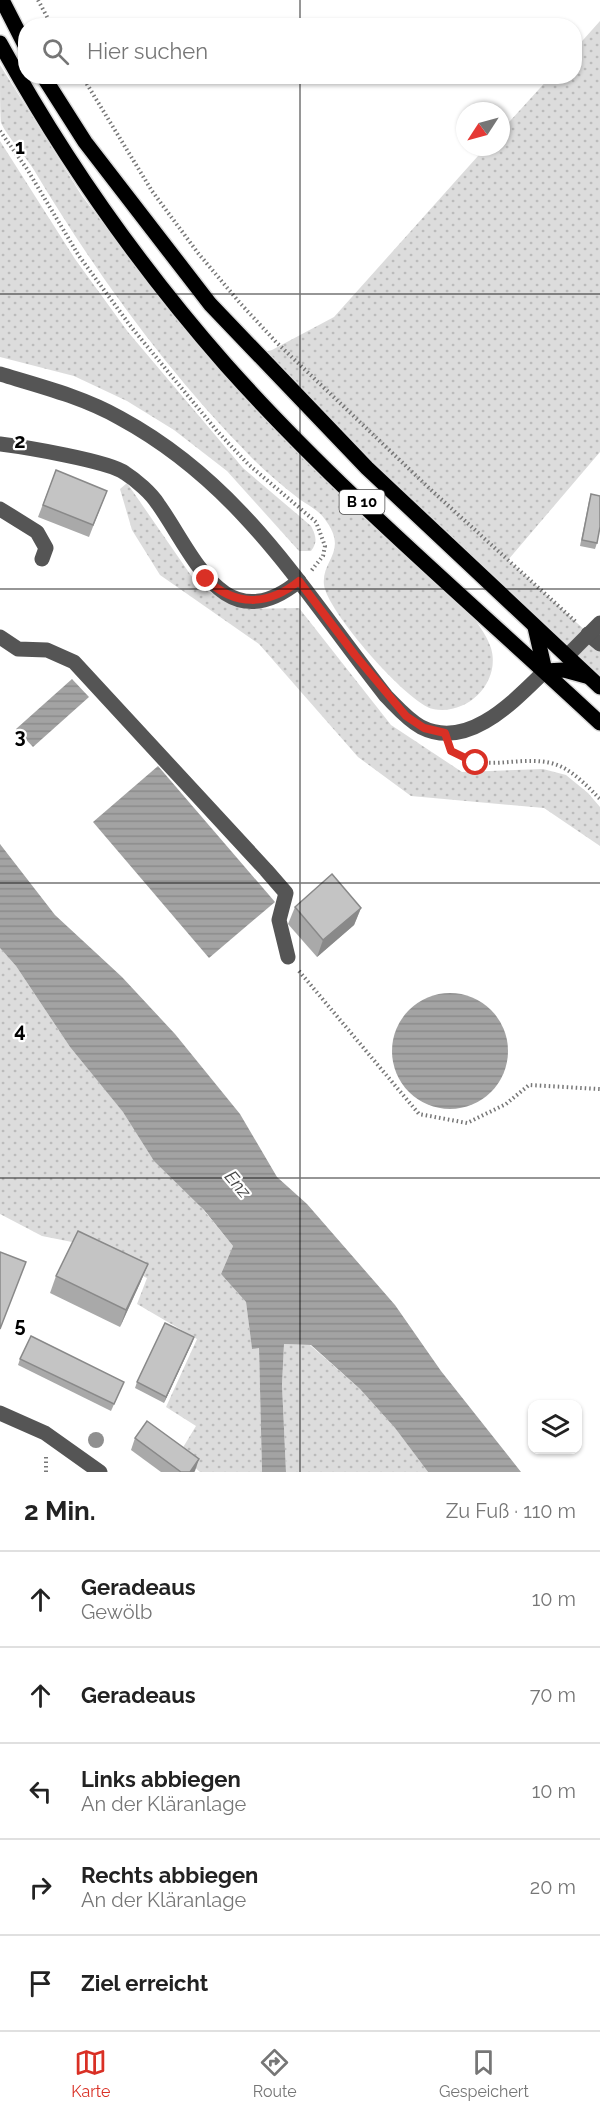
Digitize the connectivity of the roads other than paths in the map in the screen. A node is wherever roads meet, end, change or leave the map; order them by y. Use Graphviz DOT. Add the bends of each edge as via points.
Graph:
graph roads {
  1 [pos="2,0"];
  2 [pos="18,31"];
  3 [pos="0,43"];
  4 [pos="18,73"];
  5 [pos="25,84"];
  6 [pos="48,84"];
  7 [pos="0,374"];
  8 [pos="0,444"];
  9 [pos="0,509"];
  10 [pos="42,559"];
  11 [pos="299,581"];
  12 [pos="600,622"];
  13 [pos="535,627"];
  14 [pos="0,637"];
  15 [pos="594,639"];
  16 [pos="567,656"];
  17 [pos="545,671"];
  18 [pos="595,682"];
  19 [pos="600,723"];
  20 [pos="288,957"];
  21 [pos="0,1413"];
  22 [pos="100,1472"];
  1 -- 2 [label="main road"];
  3 -- 4 [label="main road, B 10"];
  5 -- 17 [label="main road, B 10" via="90,191 227,366 405,544"];
  6 -- 13 [label="main road, B 10" via="85,142 210,304 367,468"];
  7 -- 11 [label="street" via="99,408 168,447 215,484 248,517"];
  8 -- 11 [label="street" via="124,471 157,502 206,579 225,593 261,601"];
  9 -- 10 [label="street" via="38,532 46,548"];
  11 -- 17 [label="street" via="406,716 424,728 445,733 471,728 489,719"];
  12 -- 15 [label="street"];
  13 -- 16 [label="main road, B 10"];
  13 -- 17 [label="main road"];
  14 -- 20 [label="street" via="18,649 47,650 74,662 266,870 286,893 279,920"];
  15 -- 16 [label="street"];
  16 -- 18 [label="main road, B 10"];
  17 -- 18 [label="main road" via="564,670"];
  17 -- 19 [label="main road, B 10"];
  21 -- 22 [label="street" via="55,1439"];
}
